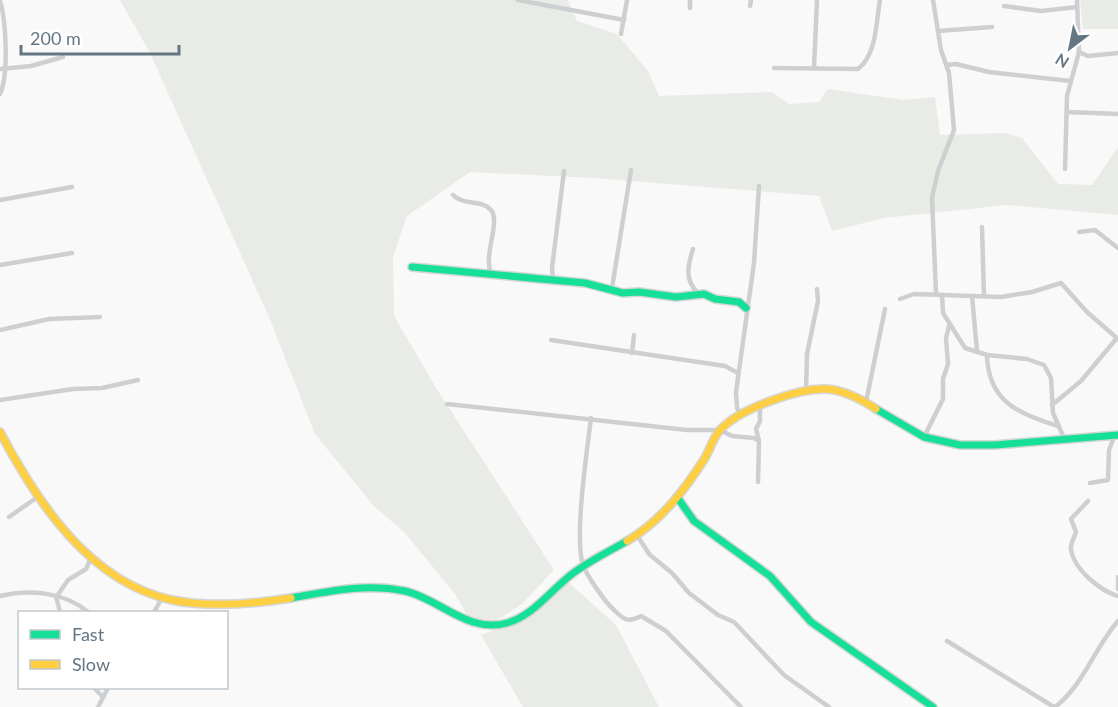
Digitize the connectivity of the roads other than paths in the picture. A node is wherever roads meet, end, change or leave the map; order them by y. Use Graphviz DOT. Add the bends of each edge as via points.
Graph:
graph roads {
  1 [pos="518,0"];
  2 [pos="627,0"];
  3 [pos="690,0"];
  4 [pos="751,0"];
  5 [pos="816,0"];
  6 [pos="880,0"];
  7 [pos="933,0"];
  8 [pos="1077,0"];
  9 [pos="0,1"];
  10 [pos="750,6"];
  11 [pos="1004,6"];
  12 [pos="1077,7"];
  13 [pos="690,8"];
  14 [pos="624,20"];
  15 [pos="992,27"];
  16 [pos="938,31"];
  17 [pos="621,34"];
  18 [pos="1079,52"];
  19 [pos="1118,53"];
  20 [pos="63,57"];
  21 [pos="948,65"];
  22 [pos="814,67"];
  23 [pos="774,68"];
  24 [pos="2,69"];
  25 [pos="1070,81"];
  26 [pos="0,94"];
  27 [pos="1067,112"];
  28 [pos="1118,114"];
  29 [pos="1065,169"];
  30 [pos="631,170"];
  31 [pos="564,171"];
  32 [pos="759,186"];
  33 [pos="72,187"];
  34 [pos="453,195"];
  35 [pos="0,200"];
  36 [pos="982,227"];
  37 [pos="1079,232"];
  38 [pos="1118,248"];
  39 [pos="693,249"];
  40 [pos="72,253"];
  41 [pos="0,265"];
  42 [pos="412,267"];
  43 [pos="491,274"];
  44 [pos="554,279"];
  45 [pos="612,288"];
  46 [pos="817,289"];
  47 [pos="698,294"];
  48 [pos="939,294"];
  49 [pos="972,296"];
  50 [pos="984,296"];
  51 [pos="900,300"];
  52 [pos="746,308"];
  53 [pos="885,309"];
  54 [pos="100,317"];
  55 [pos="949,326"];
  56 [pos="0,330"];
  57 [pos="634,335"];
  58 [pos="1118,338"];
  59 [pos="551,340"];
  60 [pos="977,351"];
  61 [pos="632,353"];
  62 [pos="987,355"];
  63 [pos="738,373"];
  64 [pos="138,381"];
  65 [pos="806,392"];
  66 [pos="0,400"];
  67 [pos="866,402"];
  68 [pos="447,404"];
  69 [pos="1052,405"];
  70 [pos="760,408"];
  71 [pos="741,415"];
  72 [pos="591,418"];
  73 [pos="1058,426"];
  74 [pos="720,430"];
  75 [pos="0,432"];
  76 [pos="1116,436"];
  77 [pos="924,437"];
  78 [pos="1064,438"];
  79 [pos="759,441"];
  80 [pos="758,482"];
  81 [pos="1090,483"];
  82 [pos="39,496"];
  83 [pos="677,497"];
  84 [pos="1088,501"];
  85 [pos="9,517"];
  86 [pos="637,534"];
  87 [pos="91,558"];
  88 [pos="584,566"];
  89 [pos="1118,576"];
  90 [pos="1118,589"];
  91 [pos="0,596"];
  92 [pos="57,596"];
  93 [pos="1118,596"];
  94 [pos="162,598"];
  95 [pos="60,611"];
  96 [pos="86,611"];
  97 [pos="155,611"];
  98 [pos="1118,621"];
  99 [pos="947,641"];
  100 [pos="96,689"];
  101 [pos="107,689"];
  102 [pos="103,697"];
  103 [pos="98,707"];
  104 [pos="741,707"];
  105 [pos="829,707"];
  106 [pos="933,707"];
  107 [pos="1054,707"];
  1 -- 14 [label="street"];
  2 -- 14 [label="street"];
  3 -- 13 [label="street"];
  4 -- 10 [label="street"];
  5 -- 22 [label="street"];
  6 -- 22 [label="street" via="867,62 858,69"];
  7 -- 16 [label="street"];
  8 -- 12 [label="street"];
  9 -- 24 [label="street" via="6,24"];
  11 -- 12 [label="street" via="1041,11"];
  12 -- 18 [label="street"];
  14 -- 17 [label="street"];
  15 -- 16 [label="street"];
  16 -- 21 [label="street"];
  18 -- 19 [label="street" via="1088,57"];
  18 -- 25 [label="street"];
  20 -- 24 [label="street"];
  21 -- 25 [label="street"];
  21 -- 48 [label="street" via="954,130 932,198"];
  22 -- 23 [label="street"];
  24 -- 26 [label="street"];
  25 -- 27 [label="street"];
  27 -- 28 [label="street"];
  27 -- 29 [label="street"];
  30 -- 45 [label="street"];
  31 -- 44 [label="street" via="552,268"];
  32 -- 52 [label="street" via="754,264"];
  33 -- 35 [label="street"];
  34 -- 43 [label="street" via="459,202 484,205 491,210 495,220 487,265"];
  36 -- 50 [label="street"];
  37 -- 38 [label="street" via="1095,230"];
  39 -- 47 [label="street" via="687,270"];
  40 -- 41 [label="street"];
  42 -- 43 [label="street"];
  43 -- 44 [label="street"];
  44 -- 45 [label="street"];
  45 -- 47 [label="street" via="623,293 662,296"];
  46 -- 65 [label="street" via="807,354"];
  47 -- 52 [label="street" via="739,302"];
  48 -- 49 [label="street"];
  48 -- 51 [label="street" via="914,294"];
  48 -- 55 [label="street"];
  49 -- 50 [label="street"];
  49 -- 60 [label="street"];
  50 -- 58 [label="street" via="1010,296 1061,283"];
  52 -- 63 [label="street"];
  53 -- 67 [label="street"];
  54 -- 56 [label="street" via="49,319"];
  55 -- 60 [label="street" via="965,348"];
  55 -- 77 [label="street" via="943,399"];
  57 -- 61 [label="street"];
  58 -- 69 [label="street" via="1080,381"];
  59 -- 61 [label="street"];
  60 -- 62 [label="street"];
  61 -- 63 [label="street" via="730,367"];
  62 -- 69 [label="street" via="1044,364 1051,378"];
  62 -- 73 [label="street" via="990,382 1003,401"];
  63 -- 71 [label="street" via="736,398"];
  64 -- 66 [label="street"];
  65 -- 67 [label="street" via="837,391"];
  65 -- 70 [label="street"];
  67 -- 77 [label="street"];
  68 -- 72 [label="street"];
  69 -- 73 [label="street"];
  70 -- 71 [label="street"];
  70 -- 79 [label="street" via="756,429"];
  71 -- 74 [label="street"];
  72 -- 74 [label="street" via="687,430"];
  72 -- 88 [label="street" via="581,544"];
  73 -- 78 [label="street"];
  74 -- 79 [label="street"];
  74 -- 83 [label="street"];
  75 -- 82 [label="street"];
  76 -- 78 [label="street"];
  76 -- 81 [label="street" via="1108,450 1108,480"];
  77 -- 78 [label="street" via="960,447"];
  79 -- 80 [label="street"];
  82 -- 85 [label="street"];
  82 -- 87 [label="street"];
  83 -- 86 [label="street"];
  83 -- 106 [label="street" via="687,516 764,572 811,622"];
  84 -- 93 [label="street" via="1071,519 1076,532 1071,545 1074,560 1087,576"];
  86 -- 88 [label="street"];
  86 -- 105 [label="street" via="649,554 689,593 734,622 784,675"];
  87 -- 92 [label="street" via="86,569 68,580"];
  87 -- 94 [label="street" via="118,577"];
  88 -- 94 [label="street" via="524,615 495,626 456,618 413,594 363,586 267,601 201,603"];
  88 -- 104 [label="street" via="609,606 625,620 641,616 666,631"];
  89 -- 90 [label="street"];
  91 -- 92 [label="street"];
  92 -- 95 [label="street"];
  92 -- 96 [label="street"];
  94 -- 97 [label="street"];
  98 -- 107 [label="street" via="1068,694"];
  99 -- 107 [label="street"];
  100 -- 102 [label="street"];
  101 -- 102 [label="street"];
  102 -- 103 [label="street"];
}
